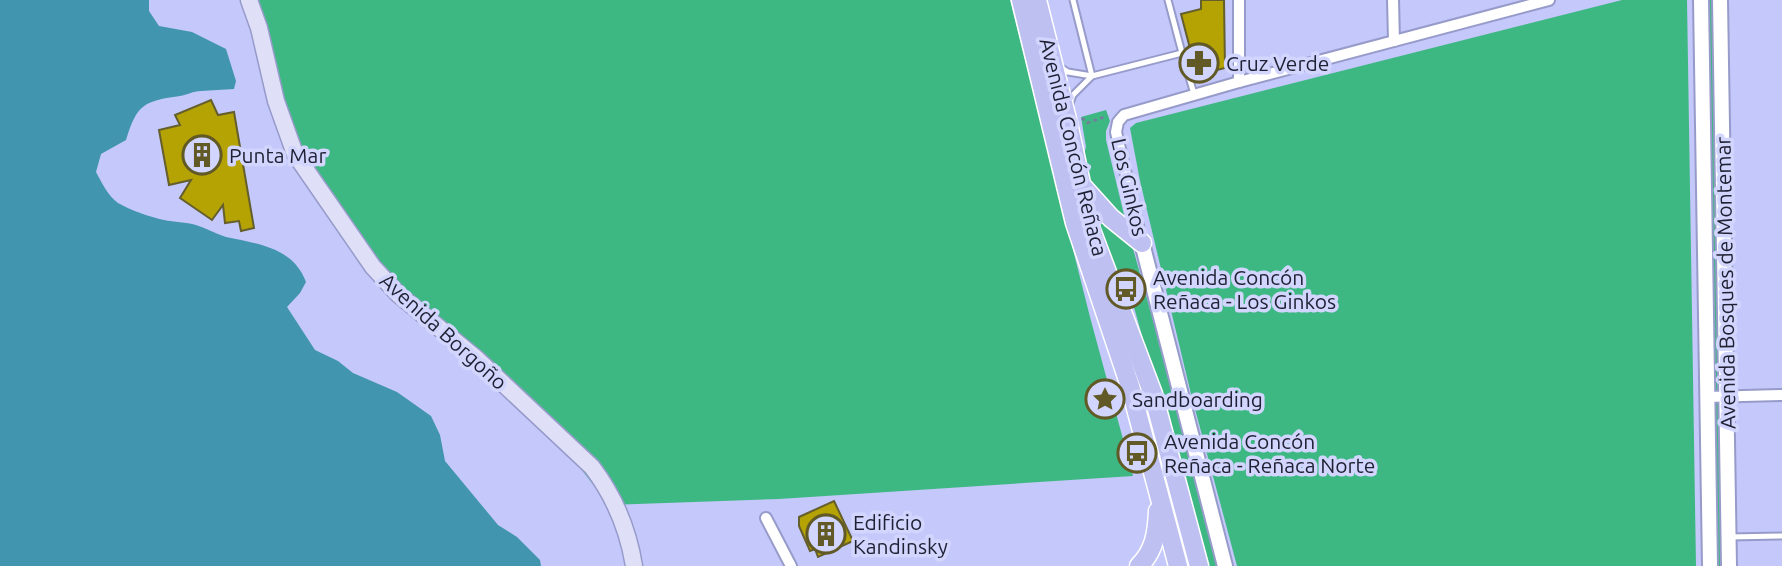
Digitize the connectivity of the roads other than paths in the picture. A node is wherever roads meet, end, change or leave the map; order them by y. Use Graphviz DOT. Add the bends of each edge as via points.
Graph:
graph roads {
  1 [pos="250,0"];
  2 [pos="1021,0"];
  3 [pos="1037,0"];
  4 [pos="1073,0"];
  5 [pos="1168,0"];
  6 [pos="1239,0"];
  7 [pos="1393,0"];
  8 [pos="1547,0"];
  9 [pos="1701,0"];
  10 [pos="1720,0"];
  11 [pos="1394,41"];
  12 [pos="1035,53"];
  13 [pos="1182,53"];
  14 [pos="1054,64"];
  15 [pos="1092,76"];
  16 [pos="1239,82"];
  17 [pos="1194,95"];
  18 [pos="1068,123"];
  19 [pos="1079,181"];
  20 [pos="1142,243"];
  21 [pos="1782,395"];
  22 [pos="1727,396"];
  23 [pos="1707,397"];
  24 [pos="1159,493"];
  25 [pos="766,518"];
  26 [pos="1782,536"];
  27 [pos="1729,537"];
  28 [pos="634,566"];
  29 [pos="791,566"];
  30 [pos="1139,566"];
  31 [pos="1178,566"];
  32 [pos="1199,566"];
  33 [pos="1225,566"];
  34 [pos="1710,566"];
  35 [pos="1729,566"];
  1 -- 28 [label="main road, Avenida Borgoño" via="295,155 373,267 399,295 477,359 592,467 622,519"];
  2 -- 12 [label="main road, Avenida Concón Reñaca"];
  3 -- 14 [label="main road, Avenida Concón Reñaca"];
  4 -- 15 [label="lane"];
  5 -- 13 [label="lane"];
  6 -- 16 [label="street"];
  7 -- 11 [label="street"];
  8 -- 11 [label="street, Los Ginkos"];
  9 -- 23 [label="street, Avenida Bosques de Montemar"];
  10 -- 22 [label="street, Avenida Bosques de Montemar"];
  11 -- 16 [label="street, Los Ginkos"];
  12 -- 14 [label="lane"];
  12 -- 24 [label="main road, Avenida Concón Reñaca" via="1075,223 1130,386"];
  13 -- 15 [label="lane"];
  13 -- 17 [label="lane"];
  14 -- 15 [label="lane"];
  14 -- 18 [label="main road, Avenida Concón Reñaca"];
  15 -- 18 [label="lane" via="1073,95"];
  16 -- 17 [label="street, Los Ginkos"];
  17 -- 20 [label="street, Los Ginkos" via="1124,115 1116,127"];
  18 -- 19 [label="main road, Avenida Concón Reñaca"];
  19 -- 20 [label="main road" via="1111,218"];
  19 -- 32 [label="main road, Avenida Concón Reñaca" via="1091,230 1153,394"];
  20 -- 33 [label="street, Los Ginkos"];
  21 -- 22 [label="street"];
  22 -- 23 [label="street"];
  22 -- 27 [label="street, Avenida Bosques de Montemar"];
  23 -- 34 [label="street, Avenida Bosques de Montemar"];
  24 -- 30 [label="main road" via="1156,537"];
  24 -- 31 [label="main road, Avenida Concón Reñaca"];
  25 -- 29 [label="street"];
  26 -- 27 [label="lane"];
  27 -- 35 [label="street, Avenida Bosques de Montemar"];
}
